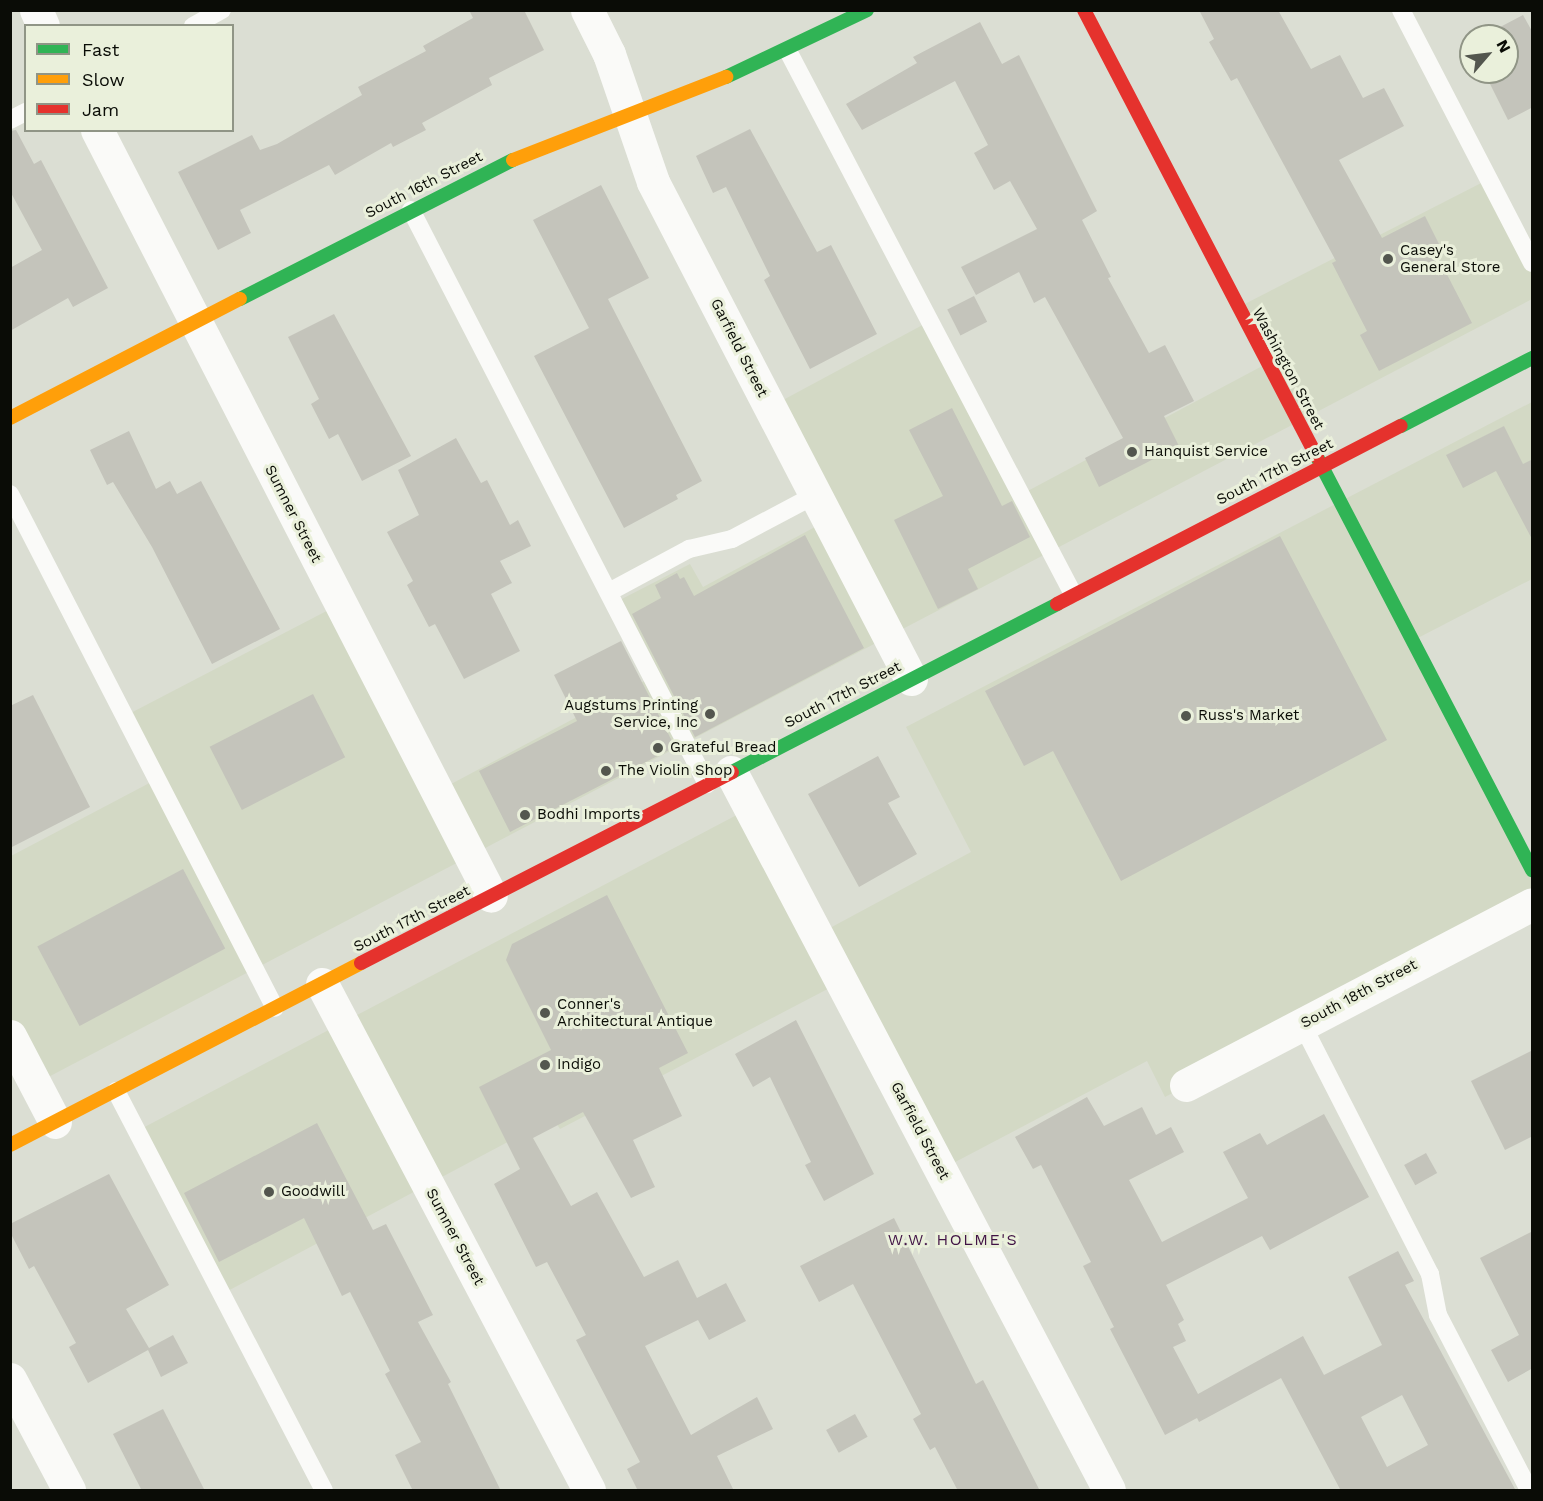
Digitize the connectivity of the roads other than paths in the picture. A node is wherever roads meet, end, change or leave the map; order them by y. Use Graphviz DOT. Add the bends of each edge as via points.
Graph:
graph roads {
  1 [pos="36,10"];
  2 [pos="222,10"];
  3 [pos="586,10"];
  4 [pos="867,10"];
  5 [pos="1084,10"];
  6 [pos="1401,10"];
  7 [pos="839,17"];
  8 [pos="42,24"];
  9 [pos="197,24"];
  10 [pos="788,51"];
  11 [pos="24,113"];
  12 [pos="628,113"];
  13 [pos="10,120"];
  14 [pos="98,132"];
  15 [pos="411,210"];
  16 [pos="1533,263"];
  17 [pos="194,323"];
  18 [pos="1533,358"];
  19 [pos="10,418"];
  20 [pos="1321,467"];
  21 [pos="10,494"];
  22 [pos="815,495"];
  23 [pos="609,592"];
  24 [pos="1073,594"];
  25 [pos="911,679"];
  26 [pos="719,778"];
  27 [pos="1533,870"];
  28 [pos="492,896"];
  29 [pos="1533,904"];
  30 [pos="322,984"];
  31 [pos="276,1008"];
  32 [pos="1302,1024"];
  33 [pos="10,1036"];
  34 [pos="1186,1085"];
  35 [pos="116,1091"];
  36 [pos="55,1122"];
  37 [pos="10,1145"];
  38 [pos="10,1379"];
  39 [pos="69,1491"];
  40 [pos="324,1491"];
  41 [pos="589,1491"];
  42 [pos="1109,1491"];
  43 [pos="1529,1491"];
  1 -- 8 [label="street"];
  2 -- 9 [label="lane"];
  3 -- 12 [label="street, Garfield Street" via="605,46"];
  4 -- 7 [label="main road, South 16th Street"];
  5 -- 20 [label="main road, Washington Street"];
  6 -- 16 [label="lane"];
  7 -- 10 [label="main road, South 16th Street"];
  10 -- 12 [label="main road, South 16th Street"];
  10 -- 24 [label="lane"];
  11 -- 13 [label="lane"];
  12 -- 15 [label="main road, South 16th Street" via="524,153"];
  12 -- 22 [label="street, Garfield Street" via="653,182"];
  14 -- 17 [label="street, Sumner Street"];
  15 -- 17 [label="main road, South 16th Street"];
  15 -- 23 [label="lane"];
  17 -- 19 [label="main road, South 16th Street"];
  17 -- 28 [label="street, Sumner Street"];
  18 -- 20 [label="main road, South 17th Street"];
  20 -- 24 [label="main road, South 17th Street"];
  20 -- 27 [label="main road, Washington Street"];
  21 -- 31 [label="lane"];
  22 -- 23 [label="lane" via="732,539 689,549"];
  22 -- 25 [label="street, Garfield Street"];
  23 -- 26 [label="lane"];
  24 -- 25 [label="main road, South 17th Street"];
  25 -- 26 [label="main road, South 17th Street"];
  26 -- 28 [label="main road, South 17th Street"];
  26 -- 42 [label="street, Garfield Street"];
  28 -- 30 [label="main road, South 17th Street"];
  29 -- 32 [label="street, South 18th Street"];
  30 -- 31 [label="main road, South 17th Street"];
  30 -- 41 [label="street, Sumner Street"];
  31 -- 35 [label="main road, South 17th Street"];
  32 -- 34 [label="street, South 18th Street"];
  32 -- 43 [label="lane" via="1430,1274 1438,1315"];
  33 -- 36 [label="street"];
  35 -- 36 [label="main road, South 17th Street"];
  35 -- 40 [label="lane"];
  36 -- 37 [label="main road, South 17th Street"];
  38 -- 39 [label="street"];
}
